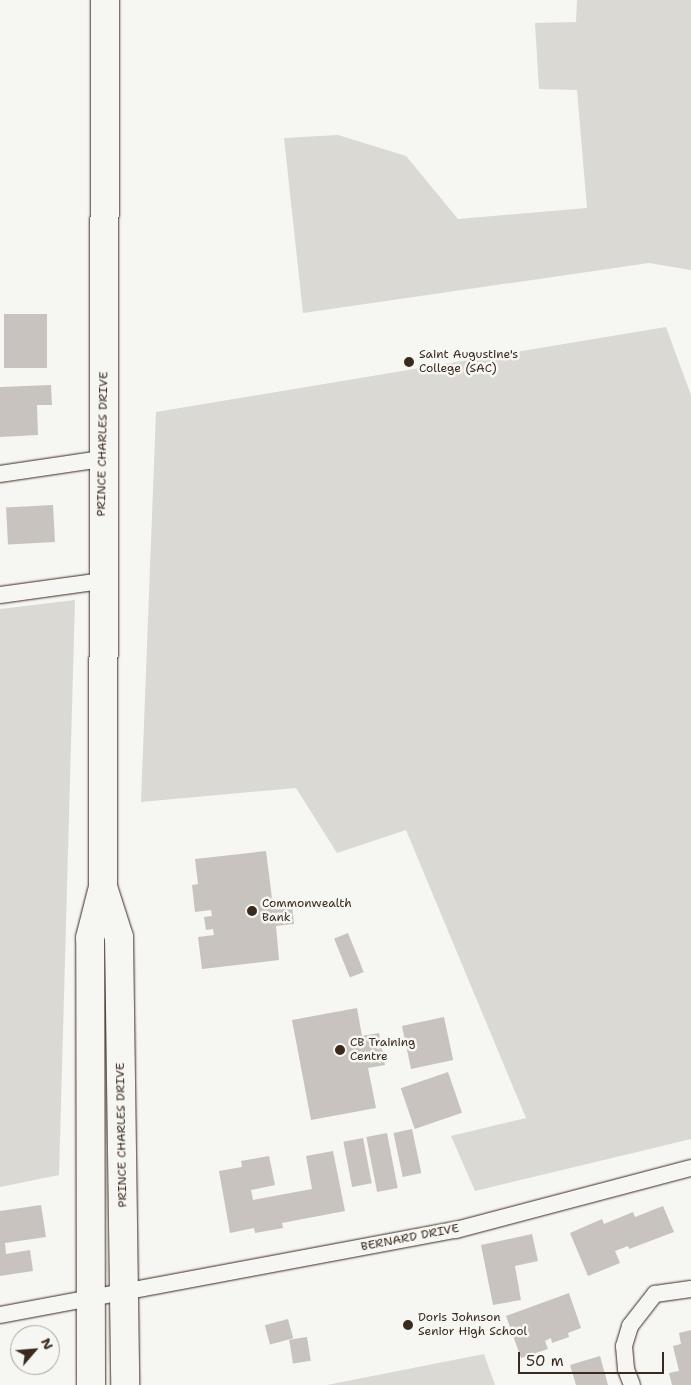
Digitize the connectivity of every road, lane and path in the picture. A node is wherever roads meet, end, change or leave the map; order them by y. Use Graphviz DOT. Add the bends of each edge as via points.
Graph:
graph roads {
  1 [pos="105,0"];
  2 [pos="102,459"];
  3 [pos="0,474"];
  4 [pos="102,581"];
  5 [pos="0,595"];
  6 [pos="103,887"];
  7 [pos="691,1168"];
  8 [pos="691,1288"];
  9 [pos="124,1290"];
  10 [pos="91,1296"];
  11 [pos="0,1315"];
  12 [pos="91,1385"];
  13 [pos="124,1385"];
  14 [pos="632,1385"];
  1 -- 2 [label="highway, PRINCE CHARLES DRIVE"];
  2 -- 3 [label="street"];
  2 -- 4 [label="highway, PRINCE CHARLES DRIVE"];
  4 -- 5 [label="street"];
  4 -- 6 [label="highway, PRINCE CHARLES DRIVE"];
  6 -- 9 [label="highway, PRINCE CHARLES DRIVE" via="119,937"];
  6 -- 10 [label="highway, PRINCE CHARLES DRIVE" via="90,938"];
  7 -- 9 [label="street, BERNARD DRIVE" via="456,1230"];
  8 -- 14 [label="street" via="655,1294 630,1326 624,1346 626,1369"];
  9 -- 10 [label="street, BERNARD DRIVE"];
  9 -- 13 [label="highway, PRINCE CHARLES DRIVE"];
  10 -- 11 [label="street, BERNARD DRIVE"];
  10 -- 12 [label="highway, PRINCE CHARLES DRIVE"];
}
